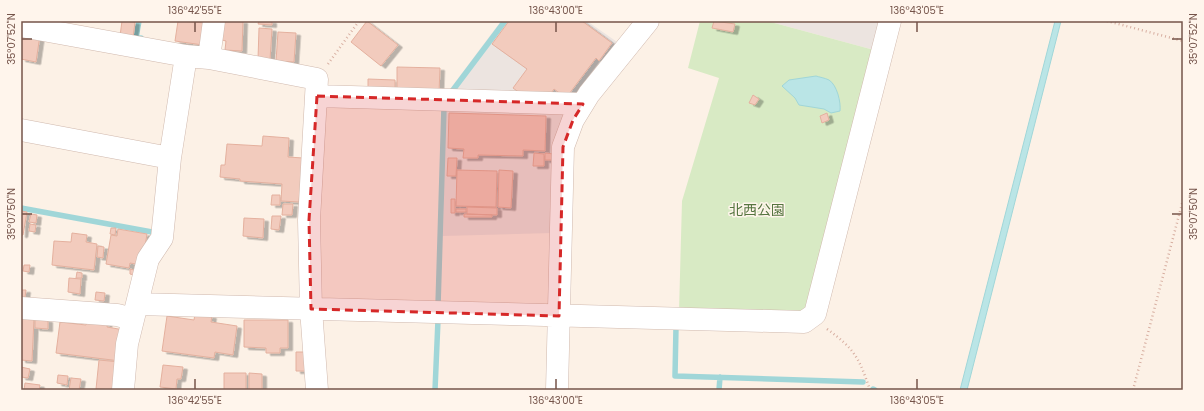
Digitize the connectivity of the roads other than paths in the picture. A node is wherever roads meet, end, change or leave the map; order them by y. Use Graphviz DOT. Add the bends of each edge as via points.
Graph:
graph roads {
  1 [pos="214,21"];
  2 [pos="648,21"];
  3 [pos="890,21"];
  4 [pos="21,26"];
  5 [pos="186,56"];
  6 [pos="209,58"];
  7 [pos="317,87"];
  8 [pos="583,104"];
  9 [pos="21,130"];
  10 [pos="170,158"];
  11 [pos="21,308"];
  12 [pos="311,309"];
  13 [pos="135,311"];
  14 [pos="559,316"];
  15 [pos="123,390"];
  16 [pos="317,390"];
  17 [pos="557,390"];
  1 -- 6 [label="street"];
  2 -- 8 [label="street"];
  3 -- 14 [label="street" via="815,314 809,320 804,322"];
  4 -- 5 [label="street"];
  5 -- 6 [label="street"];
  5 -- 10 [label="street"];
  6 -- 7 [label="street"];
  7 -- 8 [label="street"];
  7 -- 12 [label="street" via="309,220"];
  8 -- 14 [label="street" via="572,120 563,147"];
  9 -- 10 [label="street"];
  10 -- 13 [label="street" via="162,238 148,259"];
  11 -- 13 [label="street" via="117,315"];
  12 -- 13 [label="street"];
  12 -- 14 [label="street"];
  12 -- 16 [label="street"];
  13 -- 15 [label="street" via="127,344"];
  14 -- 17 [label="street"];
}
